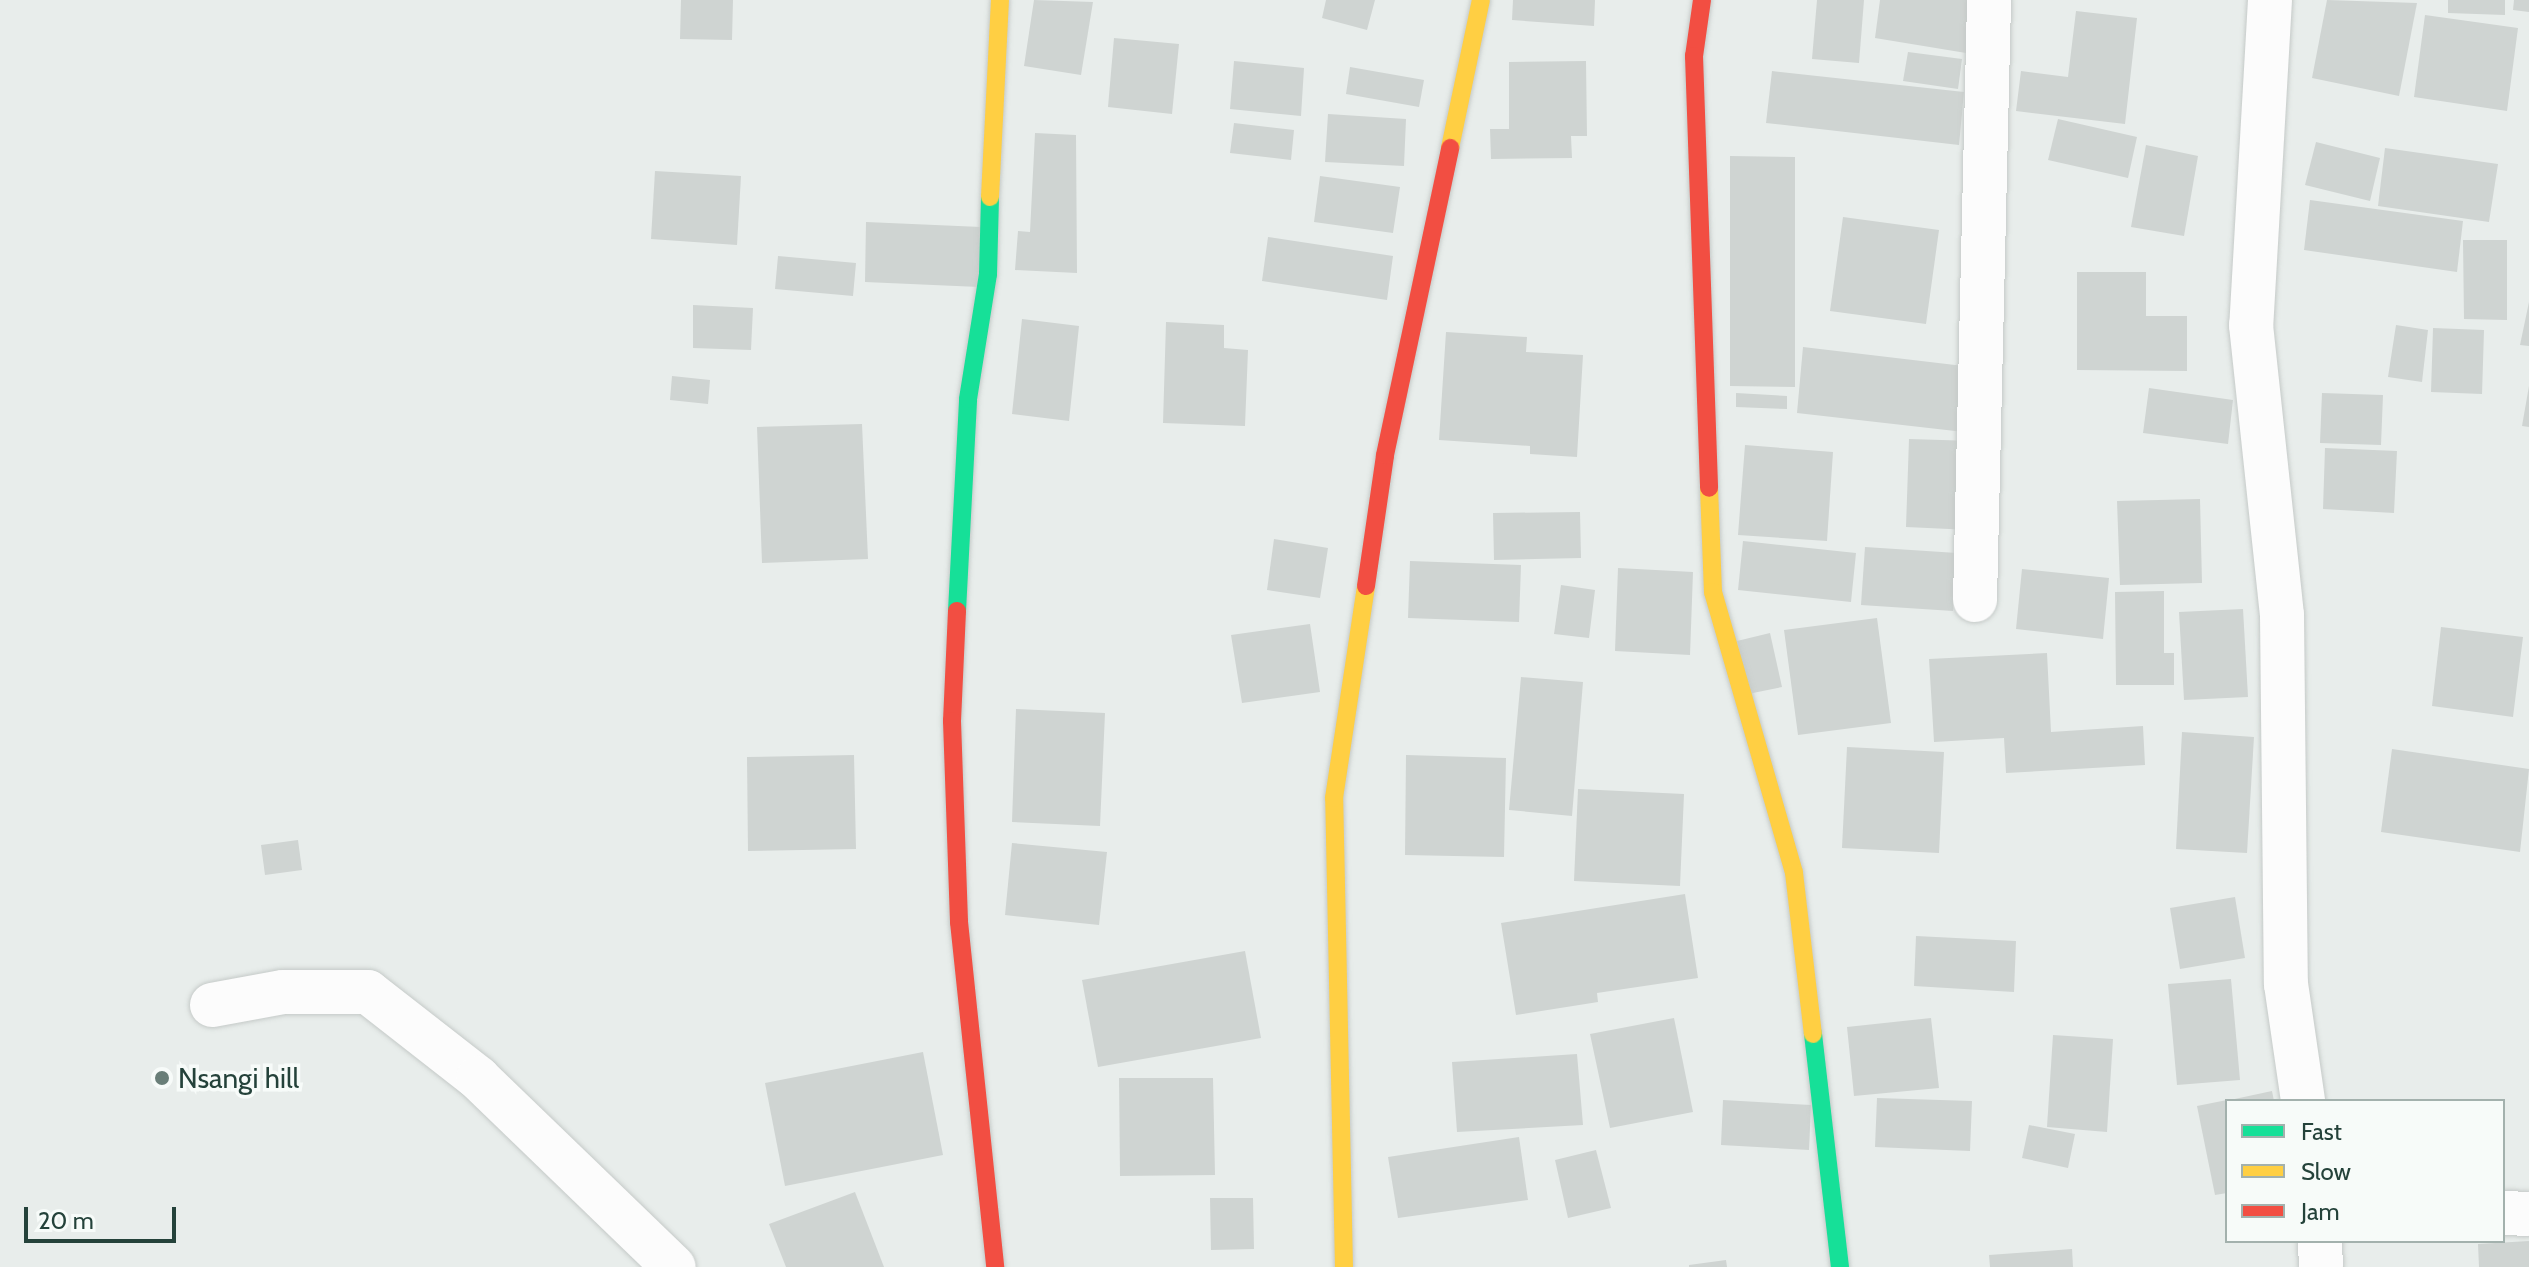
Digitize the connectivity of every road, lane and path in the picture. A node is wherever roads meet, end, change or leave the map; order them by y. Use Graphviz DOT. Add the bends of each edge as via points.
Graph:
graph roads {
  1 [pos="1000,0"];
  2 [pos="1481,0"];
  3 [pos="1702,0"];
  4 [pos="1989,0"];
  5 [pos="2270,0"];
  6 [pos="1975,600"];
  7 [pos="212,1005"];
  8 [pos="2303,1099"];
  9 [pos="2505,1213"];
  10 [pos="2529,1214"];
  11 [pos="2320,1243"];
  12 [pos="674,1267"];
  13 [pos="995,1267"];
  14 [pos="1344,1267"];
  15 [pos="1840,1267"];
  16 [pos="2321,1267"];
  1 -- 13 [label="street" via="993,46 988,274 968,399 952,721 959,922"];
  2 -- 14 [label="street" via="1385,455 1334,798"];
  3 -- 15 [label="street" via="1694,56 1713,592 1794,873"];
  4 -- 6 [label="street"];
  5 -- 8 [label="street" via="2251,325 2282,615 2286,984"];
  7 -- 12 [label="street" via="283,992 368,992 478,1078"];
  9 -- 10 [label="street"];
  11 -- 16 [label="street"];
}
